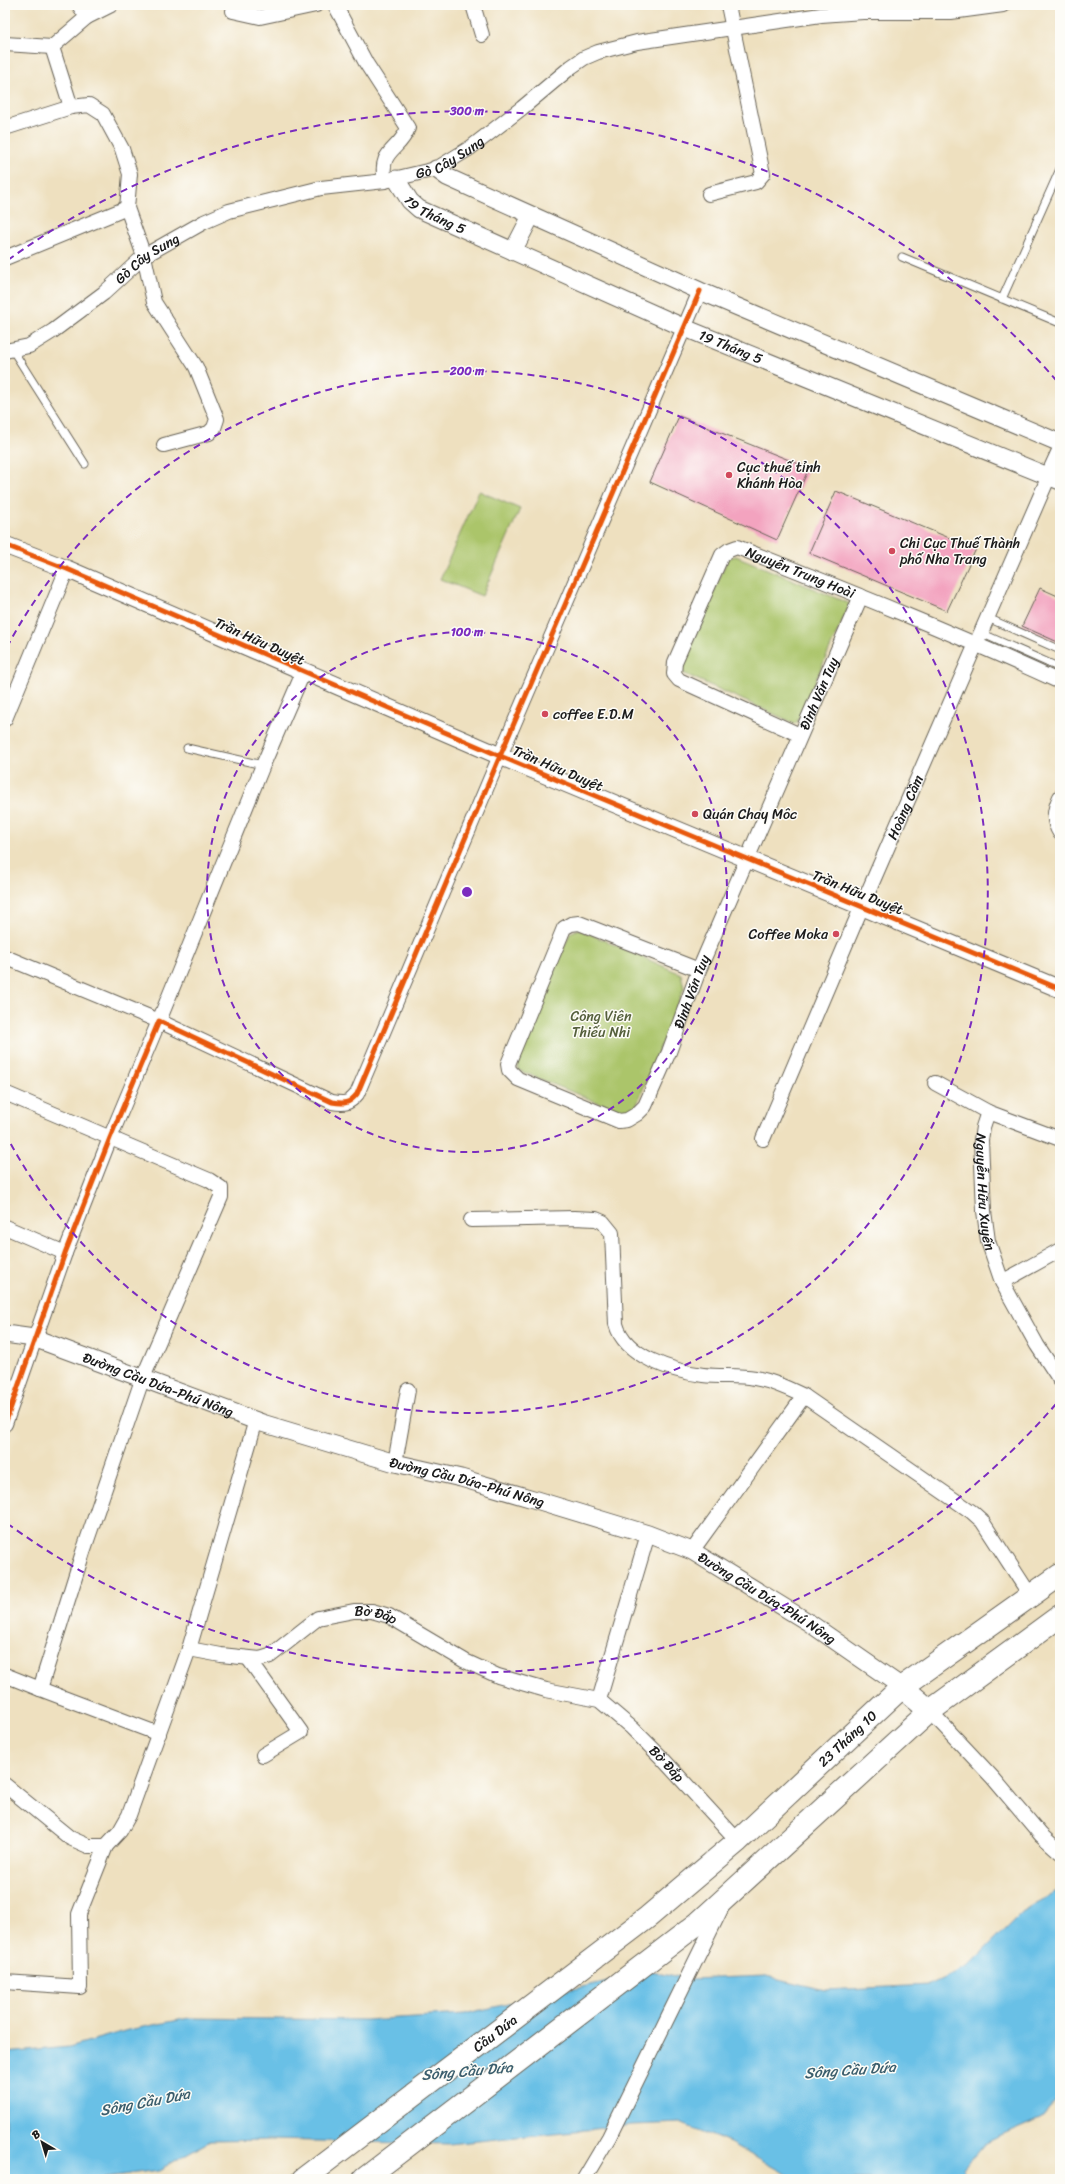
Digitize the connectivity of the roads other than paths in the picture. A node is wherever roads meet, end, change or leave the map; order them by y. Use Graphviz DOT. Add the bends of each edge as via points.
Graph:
graph roads {
  1 [pos="79,5"];
  2 [pos="112,5"];
  3 [pos="316,5"];
  4 [pos="336,5"];
  5 [pos="473,5"];
  6 [pos="728,5"];
  7 [pos="1003,5"];
  8 [pos="233,11"];
  9 [pos="87,17"];
  10 [pos="733,27"];
  11 [pos="482,35"];
  12 [pos="5,44"];
  13 [pos="52,47"];
  14 [pos="70,107"];
  15 [pos="5,128"];
  16 [pos="436,169"];
  17 [pos="1060,169"];
  18 [pos="390,180"];
  19 [pos="709,194"];
  20 [pos="127,208"];
  21 [pos="531,216"];
  22 [pos="514,251"];
  23 [pos="144,256"];
  24 [pos="902,256"];
  25 [pos="5,258"];
  26 [pos="700,290"];
  27 [pos="1002,299"];
  28 [pos="1060,323"];
  29 [pos="685,328"];
  30 [pos="7,348"];
  31 [pos="1060,443"];
  32 [pos="164,445"];
  33 [pos="1060,452"];
  34 [pos="85,464"];
  35 [pos="1055,479"];
  36 [pos="5,545"];
  37 [pos="67,569"];
  38 [pos="861,596"];
  39 [pos="988,618"];
  40 [pos="979,638"];
  41 [pos="1060,650"];
  42 [pos="1060,668"];
  43 [pos="304,673"];
  44 [pos="1060,682"];
  45 [pos="5,719"];
  46 [pos="800,735"];
  47 [pos="187,748"];
  48 [pos="500,756"];
  49 [pos="263,765"];
  50 [pos="1060,797"];
  51 [pos="1060,833"];
  52 [pos="748,859"];
  53 [pos="862,906"];
  54 [pos="5,957"];
  55 [pos="699,970"];
  56 [pos="1060,989"];
  57 [pos="158,1021"];
  58 [pos="935,1083"];
  59 [pos="5,1093"];
  60 [pos="988,1112"];
  61 [pos="110,1138"];
  62 [pos="763,1139"];
  63 [pos="1060,1139"];
  64 [pos="471,1220"];
  65 [pos="5,1227"];
  66 [pos="1060,1250"];
  67 [pos="65,1253"];
  68 [pos="1002,1282"];
  69 [pos="5,1334"];
  70 [pos="34,1338"];
  71 [pos="142,1380"];
  72 [pos="1060,1380"];
  73 [pos="408,1390"];
  74 [pos="804,1396"];
  75 [pos="256,1420"];
  76 [pos="5,1424"];
  77 [pos="395,1463"];
  78 [pos="648,1534"];
  79 [pos="692,1551"];
  80 [pos="1060,1576"];
  81 [pos="1030,1595"];
  82 [pos="1060,1616"];
  83 [pos="189,1648"];
  84 [pos="248,1658"];
  85 [pos="5,1675"];
  86 [pos="902,1687"];
  87 [pos="40,1689"];
  88 [pos="599,1700"];
  89 [pos="930,1711"];
  90 [pos="159,1734"];
  91 [pos="263,1755"];
  92 [pos="5,1785"];
  93 [pos="738,1841"];
  94 [pos="106,1846"];
  95 [pos="1060,1852"];
  96 [pos="728,1897"];
  97 [pos="648,1917"];
  98 [pos="5,1982"];
  99 [pos="303,2179"];
  100 [pos="364,2179"];
  101 [pos="584,2179"];
  1 -- 9 [label="street"];
  2 -- 9 [label="street"];
  3 -- 8 [label="street" via="260,17"];
  4 -- 18 [label="street" via="366,63 408,128 406,136 389,151 384,160 382,170"];
  5 -- 11 [label="street"];
  6 -- 10 [label="street"];
  7 -- 10 [label="street, Gò Cây Sung" via="950,12 821,15"];
  9 -- 13 [label="street"];
  10 -- 16 [label="street, Gò Cây Sung" via="620,45 584,58 470,148"];
  10 -- 19 [label="street" via="763,174 756,182"];
  12 -- 13 [label="street"];
  13 -- 14 [label="street"];
  14 -- 15 [label="street"];
  14 -- 20 [label="street" via="89,105 103,114 122,148 130,174"];
  16 -- 18 [label="street, Gò Cây Sung"];
  16 -- 21 [label="street" via="447,177"];
  17 -- 27 [label="lane"];
  18 -- 22 [label="street, 19 Tháng 5" via="419,209"];
  18 -- 23 [label="street, Gò Cây Sung" via="321,188 229,211"];
  20 -- 23 [label="street"];
  20 -- 25 [label="street"];
  21 -- 22 [label="street"];
  21 -- 26 [label="street"];
  22 -- 29 [label="street, 19 Tháng 5"];
  23 -- 30 [label="street, Gò Cây Sung" via="104,293 53,331 29,346"];
  23 -- 32 [label="street" via="154,302 196,367 216,419 214,428 209,433"];
  24 -- 27 [label="lane"];
  26 -- 29 [label="street"];
  26 -- 31 [label="street"];
  27 -- 28 [label="lane"];
  29 -- 35 [label="street, 19 Tháng 5"];
  29 -- 48 [label="street"];
  30 -- 34 [label="lane"];
  33 -- 35 [label="street"];
  35 -- 39 [label="street, Hoàng Cầm"];
  36 -- 37 [label="street, Trần Hữu Duyệt"];
  37 -- 43 [label="street, Trần Hữu Duyệt"];
  37 -- 45 [label="street"];
  38 -- 40 [label="street, Nguyễn Trung Hoài"];
  38 -- 46 [label="street, Đinh Văn Tuy"];
  38 -- 46 [label="street, Nguyễn Trung Hoài" via="737,547 722,555 675,662 673,671 679,680"];
  39 -- 40 [label="street, Hoàng Cầm"];
  39 -- 41 [label="lane"];
  40 -- 42 [label="lane"];
  40 -- 44 [label="street, Nguyễn Trung Hoài"];
  40 -- 53 [label="street, Hoàng Cầm"];
  43 -- 48 [label="street, Trần Hữu Duyệt"];
  43 -- 49 [label="street"];
  46 -- 52 [label="street, Đinh Văn Tuy"];
  47 -- 49 [label="lane"];
  48 -- 52 [label="street, Trần Hữu Duyệt"];
  48 -- 57 [label="street" via="352,1101 344,1104 332,1102"];
  49 -- 57 [label="street"];
  50 -- 51 [label="street" via="1054,814 1055,825"];
  52 -- 53 [label="street, Trần Hữu Duyệt"];
  52 -- 55 [label="street, Đinh Văn Tuy"];
  53 -- 56 [label="street, Trần Hữu Duyệt"];
  53 -- 62 [label="street, Hoàng Cầm"];
  54 -- 57 [label="street"];
  55 -- 55 [label="street, Đinh Văn Tuy" via="669,1052 645,1106 627,1120 619,1121 518,1079 509,1070 508,1064 564,928 571,924 579,923"];
  57 -- 61 [label="street"];
  58 -- 60 [label="street"];
  59 -- 61 [label="street"];
  60 -- 63 [label="street, Nguyễn Hữu Xuyến"];
  60 -- 68 [label="street, Nguyễn Hữu Xuyến" via="981,1140 984,1211 988,1241"];
  61 -- 67 [label="street"];
  61 -- 71 [label="street" via="209,1180 221,1188 221,1197"];
  64 -- 74 [label="street" via="574,1218 603,1222 612,1233 616,1324 620,1337 634,1351 674,1369 704,1375 756,1378 784,1386"];
  65 -- 67 [label="street"];
  66 -- 68 [label="street"];
  67 -- 70 [label="street"];
  68 -- 72 [label="street, Nguyễn Hữu Xuyến"];
  69 -- 70 [label="street, Đường Cầu Dứa-Phú Nông"];
  70 -- 71 [label="street, Đường Cầu Dứa-Phú Nông"];
  70 -- 76 [label="street"];
  71 -- 75 [label="street, Đường Cầu Dứa-Phú Nông"];
  71 -- 87 [label="street" via="83,1552"];
  73 -- 77 [label="street"];
  74 -- 79 [label="street"];
  74 -- 81 [label="street" via="972,1512 982,1521"];
  75 -- 77 [label="street, Đường Cầu Dứa-Phú Nông"];
  75 -- 83 [label="street"];
  77 -- 78 [label="street, Đường Cầu Dứa-Phú Nông" via="461,1478"];
  78 -- 79 [label="street, Đường Cầu Dứa-Phú Nông"];
  78 -- 88 [label="street"];
  79 -- 86 [label="street, Đường Cầu Dứa-Phú Nông" via="808,1622"];
  80 -- 81 [label="main road, 23 Tháng 10"];
  81 -- 86 [label="main road, 23 Tháng 10"];
  82 -- 89 [label="main road"];
  83 -- 84 [label="street, Bờ Đắp"];
  83 -- 90 [label="street"];
  84 -- 88 [label="street, Bờ Đắp" via="270,1656 318,1618 354,1610 372,1611 389,1616 465,1661 498,1676 546,1690"];
  84 -- 91 [label="street" via="301,1732"];
  85 -- 87 [label="street"];
  86 -- 89 [label="main road"];
  86 -- 93 [label="main road, 23 Tháng 10"];
  87 -- 90 [label="street"];
  88 -- 93 [label="street, Bờ Đắp" via="660,1756"];
  89 -- 95 [label="street" via="993,1778 1041,1835"];
  89 -- 96 [label="main road"];
  90 -- 94 [label="street" via="129,1815 120,1831"];
  92 -- 94 [label="street" via="70,1838 88,1846"];
  93 -- 97 [label="main road, 23 Tháng 10"];
  94 -- 98 [label="street" via="79,1914 80,1987"];
  96 -- 100 [label="main road" via="671,1945"];
  96 -- 101 [label="street" via="609,2137"];
  97 -- 99 [label="main road, Cầu Dứa"];
}
